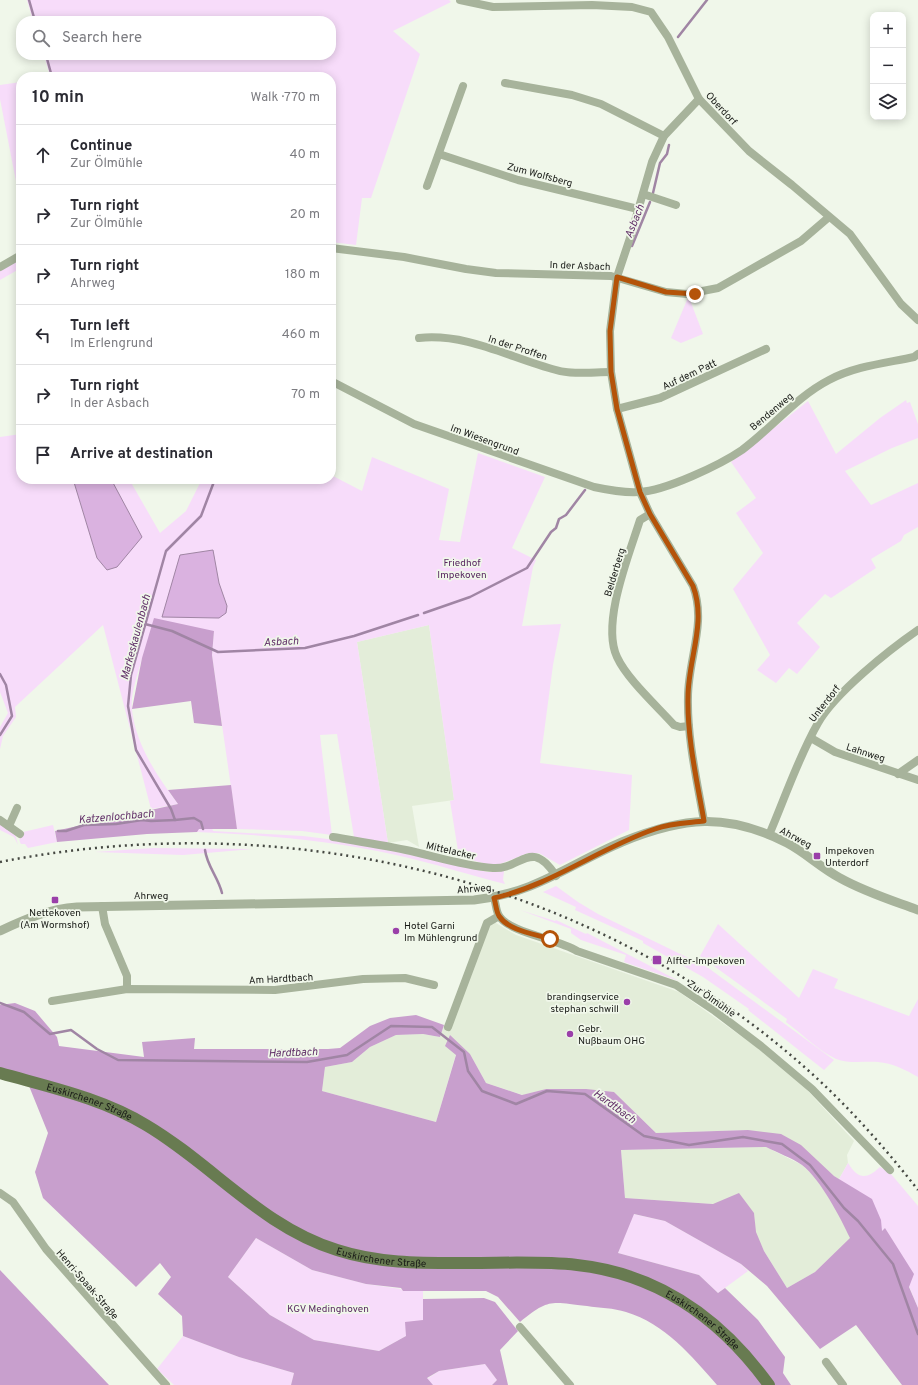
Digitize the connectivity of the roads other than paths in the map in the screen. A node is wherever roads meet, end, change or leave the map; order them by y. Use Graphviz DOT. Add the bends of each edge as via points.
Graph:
graph roads {
  1 [pos="460,0"];
  2 [pos="506,83"];
  3 [pos="463,86"];
  4 [pos="699,99"];
  5 [pos="664,136"];
  6 [pos="439,154"];
  7 [pos="427,186"];
  8 [pos="643,194"];
  9 [pos="676,205"];
  10 [pos="638,209"];
  11 [pos="829,217"];
  12 [pos="336,249"];
  13 [pos="16,258"];
  14 [pos="0,266"];
  15 [pos="617,277"];
  16 [pos="918,320"];
  17 [pos="419,338"];
  18 [pos="766,349"];
  19 [pos="918,354"];
  20 [pos="611,372"];
  21 [pos="336,384"];
  22 [pos="617,409"];
  23 [pos="640,492"];
  24 [pos="650,514"];
  25 [pos="918,630"];
  26 [pos="689,726"];
  27 [pos="811,738"];
  28 [pos="918,760"];
  29 [pos="898,774"];
  30 [pos="918,780"];
  31 [pos="16,808"];
  32 [pos="0,820"];
  33 [pos="704,821"];
  34 [pos="9,826"];
  35 [pos="20,834"];
  36 [pos="769,835"];
  37 [pos="333,837"];
  38 [pos="556,876"];
  39 [pos="494,898"];
  40 [pos="102,906"];
  41 [pos="918,910"];
  42 [pos="499,916"];
  43 [pos="0,931"];
  44 [pos="434,985"];
  45 [pos="127,989"];
  46 [pos="52,1001"];
  47 [pos="448,1028"];
  48 [pos="0,1073"];
  49 [pos="890,1170"];
  50 [pos="0,1193"];
  51 [pos="520,1327"];
  52 [pos="826,1362"];
  53 [pos="166,1385"];
  54 [pos="570,1385"];
  55 [pos="769,1385"];
  56 [pos="843,1385"];
  1 -- 4 [label="street, Oberdorf" via="493,7 592,4 644,9 651,12 668,37"];
  2 -- 5 [label="street" via="572,94 601,104"];
  3 -- 6 [label="street"];
  4 -- 5 [label="street"];
  4 -- 11 [label="street, Oberdorf" via="749,152"];
  5 -- 8 [label="street" via="652,162"];
  6 -- 7 [label="street"];
  6 -- 10 [label="street, Zum Wolfsberg" via="518,180"];
  8 -- 9 [label="street"];
  8 -- 10 [label="street"];
  10 -- 15 [label="street"];
  11 -- 15 [label="street, In der Asbach" via="801,241 718,288 688,294 666,292"];
  11 -- 16 [label="street, Oberdorf" via="850,234 901,304"];
  12 -- 15 [label="street, In der Asbach" via="496,273"];
  13 -- 14 [label="street"];
  15 -- 20 [label="street" via="610,331"];
  17 -- 20 [label="street, In der Proffen" via="437,336 465,340 558,371"];
  18 -- 22 [label="street, Auf dem Patt" via="660,398"];
  19 -- 23 [label="street, Bendenweg" via="854,370 829,380 794,404 742,450 707,469 668,485"];
  20 -- 22 [label="street"];
  21 -- 23 [label="street, Im Wiesengrund" via="414,424 436,432 594,487"];
  22 -- 23 [label="street"];
  23 -- 24 [label="street"];
  24 -- 26 [label="street" via="693,586 698,602 699,625 691,662 688,695"];
  24 -- 26 [label="street, Belderberg" via="640,520 616,598 612,642 617,658 629,675 674,725"];
  25 -- 27 [label="street, Unterdorf" via="849,686 818,722"];
  26 -- 33 [label="street"];
  27 -- 29 [label="street, Lahnweg" via="834,752"];
  27 -- 36 [label="street, Unterdorf"];
  28 -- 29 [label="street"];
  29 -- 30 [label="street, Lahnweg"];
  31 -- 34 [label="street"];
  32 -- 34 [label="street"];
  33 -- 36 [label="street, Ahrweg" via="735,823"];
  33 -- 38 [label="street, Ahrweg" via="655,829 620,843"];
  34 -- 35 [label="street"];
  36 -- 41 [label="street, Ahrweg" via="787,843 838,877 863,890"];
  37 -- 38 [label="street, Mittelacker" via="495,868 530,856 548,864"];
  38 -- 39 [label="street, Ahrweg"];
  39 -- 40 [label="street, Ahrweg"];
  39 -- 42 [label="street"];
  40 -- 43 [label="street, Ahrweg" via="54,910"];
  40 -- 45 [label="street" via="105,924 127,976"];
  42 -- 47 [label="street" via="487,923"];
  42 -- 49 [label="street, Zur Ölmühle" via="509,925 676,985 761,1046 812,1089"];
  44 -- 45 [label="street, Am Hardtbach" via="405,978 363,979 275,990"];
  45 -- 46 [label="street, Am Hardtbach"];
  48 -- 55 [label="main road, Euskirchener Straße" via="87,1098 148,1125 266,1216 301,1236 335,1250 370,1259 407,1263 550,1262 580,1265 629,1276 683,1301 705,1316 725,1333"];
  50 -- 53 [label="street, Henri-Spaak-Straße" via="13,1202 46,1250"];
  51 -- 54 [label="street"];
  52 -- 56 [label="street"];
}
